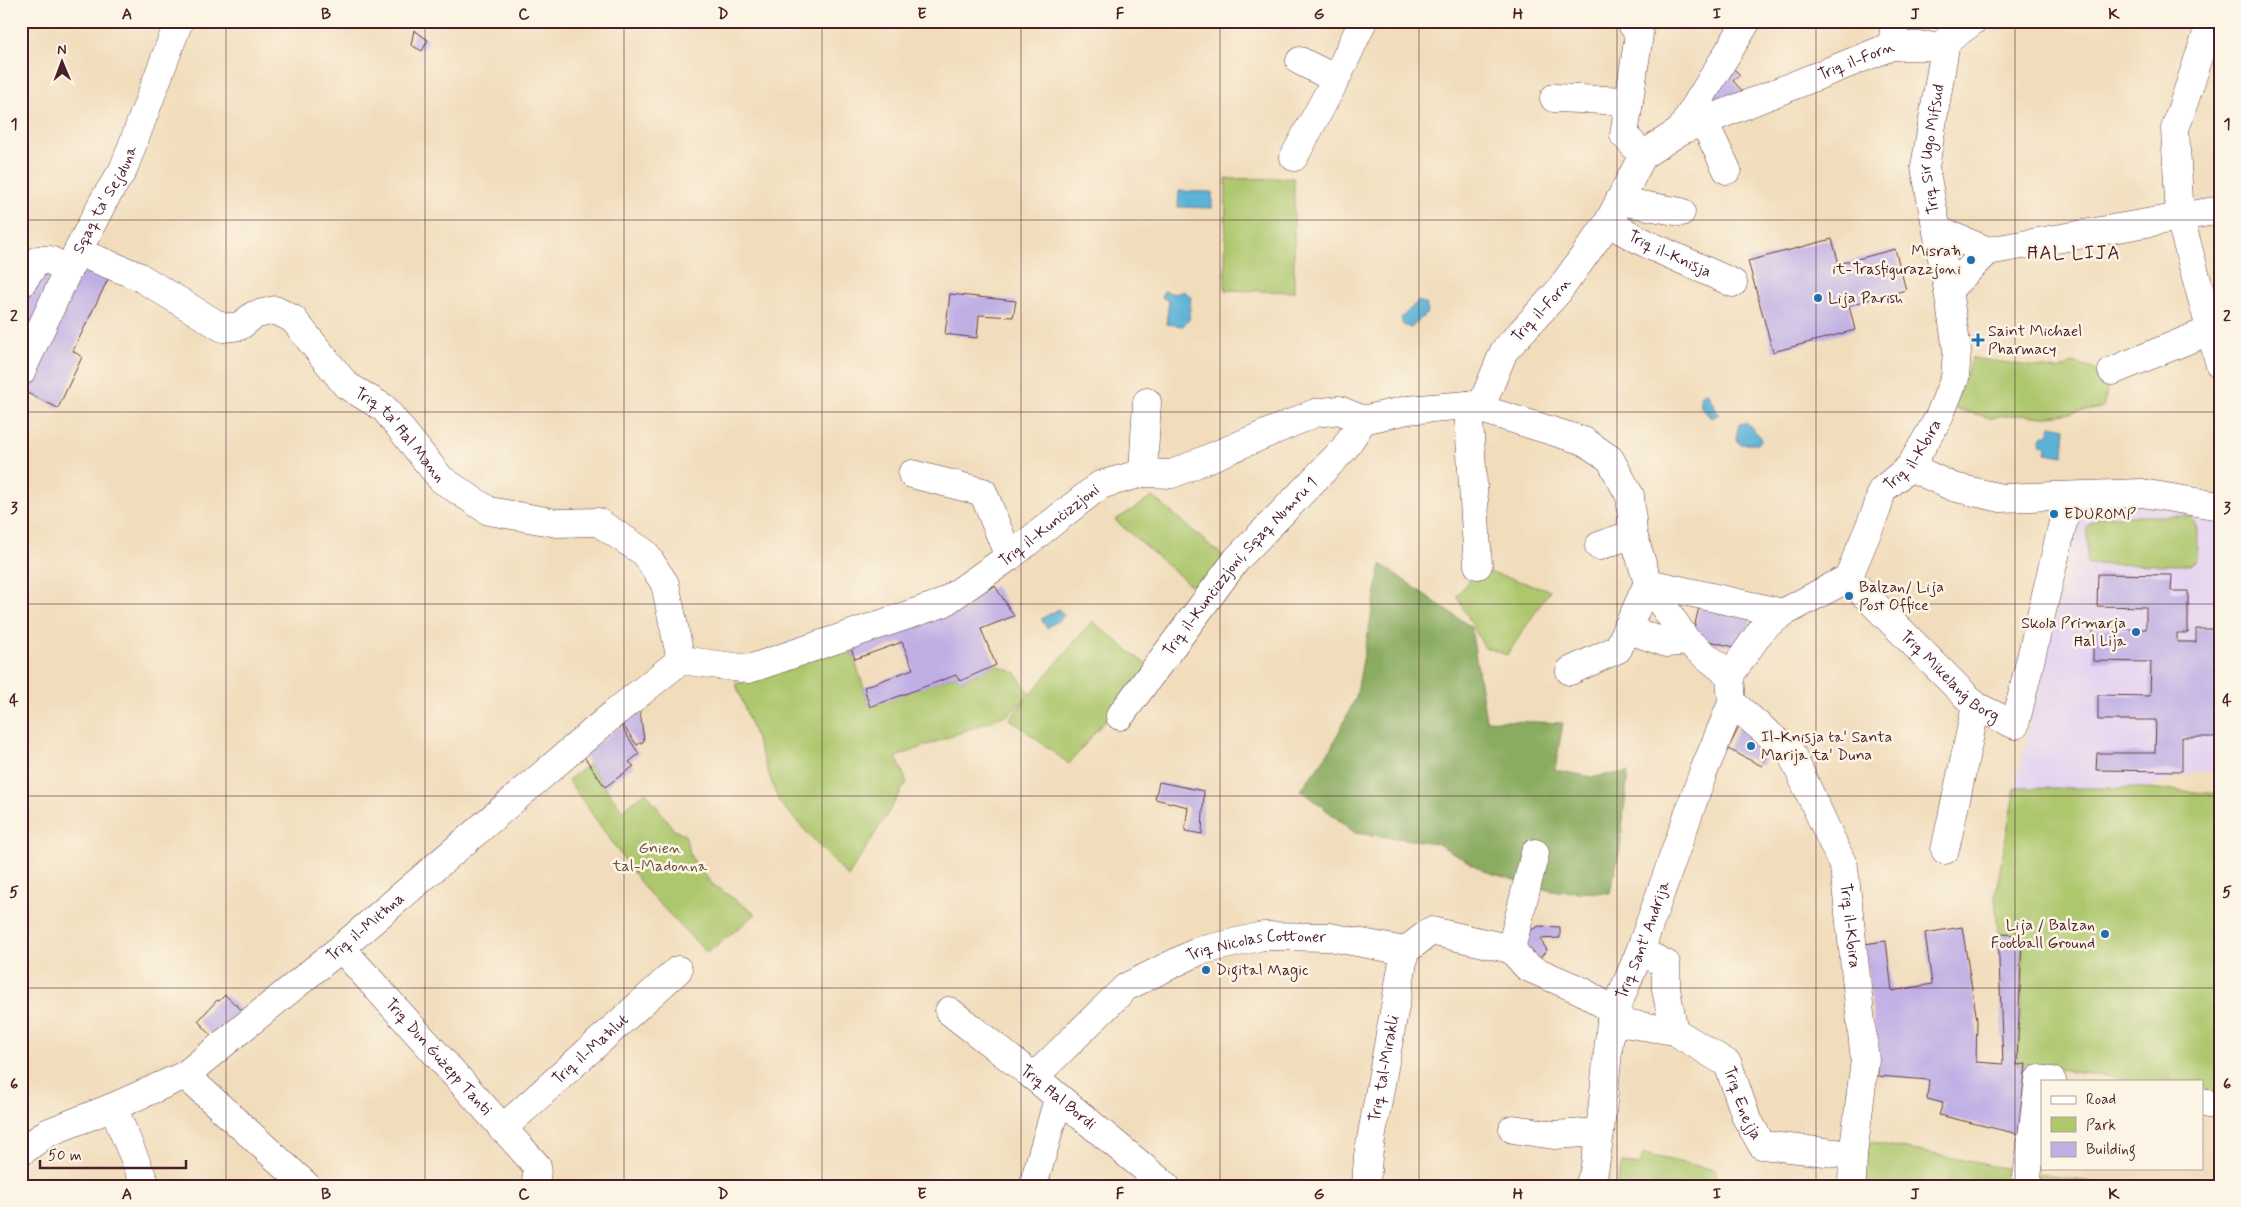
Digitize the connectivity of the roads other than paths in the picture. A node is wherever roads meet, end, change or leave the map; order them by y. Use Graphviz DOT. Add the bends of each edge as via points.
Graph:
graph roads {
  1 [pos="179,21"];
  2 [pos="1363,21"];
  3 [pos="1630,21"];
  4 [pos="1748,21"];
  5 [pos="1973,21"];
  6 [pos="2220,21"];
  7 [pos="1893,34"];
  8 [pos="1946,42"];
  9 [pos="1300,61"];
  10 [pos="1336,79"];
  11 [pos="1554,98"];
  12 [pos="1629,101"];
  13 [pos="1692,126"];
  14 [pos="1643,155"];
  15 [pos="1294,157"];
  16 [pos="1727,170"];
  17 [pos="2220,210"];
  18 [pos="1613,212"];
  19 [pos="1681,212"];
  20 [pos="2180,218"];
  21 [pos="1937,230"];
  22 [pos="1988,252"];
  23 [pos="73,261"];
  24 [pos="1733,283"];
  25 [pos="21,284"];
  26 [pos="1948,290"];
  27 [pos="2209,331"];
  28 [pos="2220,365"];
  29 [pos="2112,371"];
  30 [pos="21,372"];
  31 [pos="1147,402"];
  32 [pos="1475,406"];
  33 [pos="1363,420"];
  34 [pos="1910,466"];
  35 [pos="1143,473"];
  36 [pos="912,474"];
  37 [pos="2069,497"];
  38 [pos="2220,506"];
  39 [pos="1633,534"];
  40 [pos="1599,546"];
  41 [pos="1009,557"];
  42 [pos="1478,565"];
  43 [pos="1848,578"];
  44 [pos="1648,584"];
  45 [pos="1783,613"];
  46 [pos="1626,629"];
  47 [pos="1687,641"];
  48 [pos="681,660"];
  49 [pos="1570,671"];
  50 [pos="1730,675"];
  51 [pos="1732,704"];
  52 [pos="1976,706"];
  53 [pos="1120,716"];
  54 [pos="1945,850"];
  55 [pos="1535,853"];
  56 [pos="341,948"];
  57 [pos="1511,949"];
  58 [pos="1640,951"];
  59 [pos="1405,952"];
  60 [pos="678,970"];
  61 [pos="949,1011"];
  62 [pos="1613,1016"];
  63 [pos="1674,1030"];
  64 [pos="185,1075"];
  65 [pos="1034,1077"];
  66 [pos="2046,1080"];
  67 [pos="1058,1099"];
  68 [pos="2204,1103"];
  69 [pos="2220,1106"];
  70 [pos="113,1107"];
  71 [pos="502,1129"];
  72 [pos="1513,1129"];
  73 [pos="1600,1132"];
  74 [pos="21,1152"];
  75 [pos="1853,1155"];
  76 [pos="537,1176"];
  77 [pos="146,1186"];
  78 [pos="307,1186"];
  79 [pos="1033,1186"];
  80 [pos="1166,1186"];
  81 [pos="1366,1186"];
  82 [pos="1589,1186"];
  83 [pos="1852,1186"];
  84 [pos="2026,1186"];
  1 -- 23 [label="street, Sqaq ta' Sejduna" via="123,170"];
  2 -- 10 [label="street"];
  3 -- 12 [label="street" via="1639,34"];
  4 -- 13 [label="street"];
  5 -- 8 [label="street"];
  6 -- 20 [label="street" via="2206,36 2175,129"];
  7 -- 8 [label="street, Triq il-Forn" via="1940,46"];
  7 -- 13 [label="street, Triq il-Forn"];
  8 -- 21 [label="street, Triq Sir Ugo Mifsud" via="1926,168"];
  9 -- 10 [label="street"];
  10 -- 15 [label="street"];
  11 -- 12 [label="street"];
  12 -- 14 [label="street" via="1624,135"];
  13 -- 14 [label="street, Triq il-Forn"];
  13 -- 16 [label="street"];
  14 -- 18 [label="street, Triq il-Forn"];
  17 -- 20 [label="street"];
  18 -- 19 [label="street"];
  18 -- 24 [label="street, Triq il-Knisja" via="1649,245"];
  18 -- 32 [label="street, Triq il-Forn" via="1558,292 1504,351"];
  20 -- 22 [label="street"];
  20 -- 27 [label="street"];
  21 -- 22 [label="street"];
  21 -- 26 [label="street, Triq Sir Ugo Mifsud"];
  22 -- 26 [label="street"];
  23 -- 25 [label="street" via="38,260"];
  23 -- 30 [label="street, Sqaq ta' Sejduna"];
  23 -- 48 [label="street, Triq ta' Ħal Mann" via="138,276 223,328 240,326 254,315 275,310 292,319 346,385 384,408 442,479 489,512 557,523 598,522 645,553 665,584"];
  26 -- 34 [label="street, Triq il-Kbira" via="1957,350 1954,378 1938,419"];
  27 -- 28 [label="street"];
  27 -- 29 [label="street"];
  31 -- 35 [label="street"];
  32 -- 33 [label="street" via="1407,410"];
  32 -- 39 [label="street" via="1584,441 1610,459 1630,497"];
  32 -- 42 [label="street"];
  33 -- 35 [label="street, Triq il-Kunċizzjoni" via="1339,410 1315,413 1172,474"];
  33 -- 53 [label="street, Triq il-Kunċizzjoni, Sqaq Numru 1" via="1344,448 1237,558"];
  34 -- 37 [label="street" via="1953,487 2001,498"];
  34 -- 43 [label="street, Triq il-Kbira" via="1882,490"];
  35 -- 41 [label="street, Triq il-Kunċizzjoni" via="1100,485"];
  36 -- 41 [label="street" via="983,492"];
  37 -- 38 [label="street" via="2142,493"];
  37 -- 52 [label="street, Triq Mikelanġ Borg" via="2015,726"];
  39 -- 40 [label="street"];
  39 -- 44 [label="street"];
  41 -- 48 [label="street, Triq il-Kunċizzjoni" via="943,603 749,669"];
  43 -- 45 [label="street"];
  43 -- 52 [label="street, Triq Mikelanġ Borg"];
  44 -- 45 [label="street"];
  44 -- 46 [label="street"];
  44 -- 47 [label="street"];
  45 -- 50 [label="street" via="1763,628"];
  46 -- 47 [label="street" via="1667,643"];
  46 -- 49 [label="street" via="1618,649"];
  47 -- 50 [label="street"];
  48 -- 56 [label="street, Triq il-Mitħna"];
  50 -- 51 [label="street"];
  51 -- 58 [label="street, Triq Sant' Andrija" via="1703,773"];
  51 -- 75 [label="street, Triq il-Kbira" via="1791,753 1844,868 1866,1060"];
  52 -- 54 [label="street"];
  55 -- 57 [label="street"];
  56 -- 64 [label="street, Triq il-Mitħna"];
  56 -- 71 [label="street, Triq Dun Ġużepp Tanti"];
  57 -- 59 [label="street" via="1431,931"];
  57 -- 62 [label="street" via="1527,967 1582,991"];
  58 -- 62 [label="street, Triq Sant' Andrija"];
  58 -- 63 [label="street" via="1666,964 1666,989"];
  59 -- 65 [label="street, Triq Nicolas Cottoner" via="1330,937 1263,936 1199,952 1126,987"];
  59 -- 81 [label="street, Triq tal-Mirakli" via="1368,1156"];
  60 -- 71 [label="street, Triq il-Maħlut"];
  61 -- 65 [label="street, Triq Ħal Bordi"];
  62 -- 63 [label="street, Triq Enejja"];
  62 -- 73 [label="street, Triq Sant' Andrija"];
  63 -- 75 [label="street, Triq Enejja" via="1728,1064 1746,1117 1762,1145"];
  64 -- 70 [label="street, Triq il-Mitħna"];
  64 -- 78 [label="street"];
  65 -- 67 [label="street, Triq Ħal Bordi"];
  66 -- 84 [label="street" via="2039,1079"];
  67 -- 79 [label="street"];
  67 -- 80 [label="street, Triq Ħal Bordi"];
  68 -- 69 [label="street"];
  70 -- 74 [label="street, Triq il-Mitħna" via="47,1133"];
  70 -- 77 [label="street"];
  71 -- 76 [label="street, Triq Dun Ġużepp Tanti"];
  72 -- 73 [label="street" via="1554,1135"];
  73 -- 82 [label="street, Triq Sant' Andrija"];
  75 -- 83 [label="street, Triq il-Kbira"];
}
